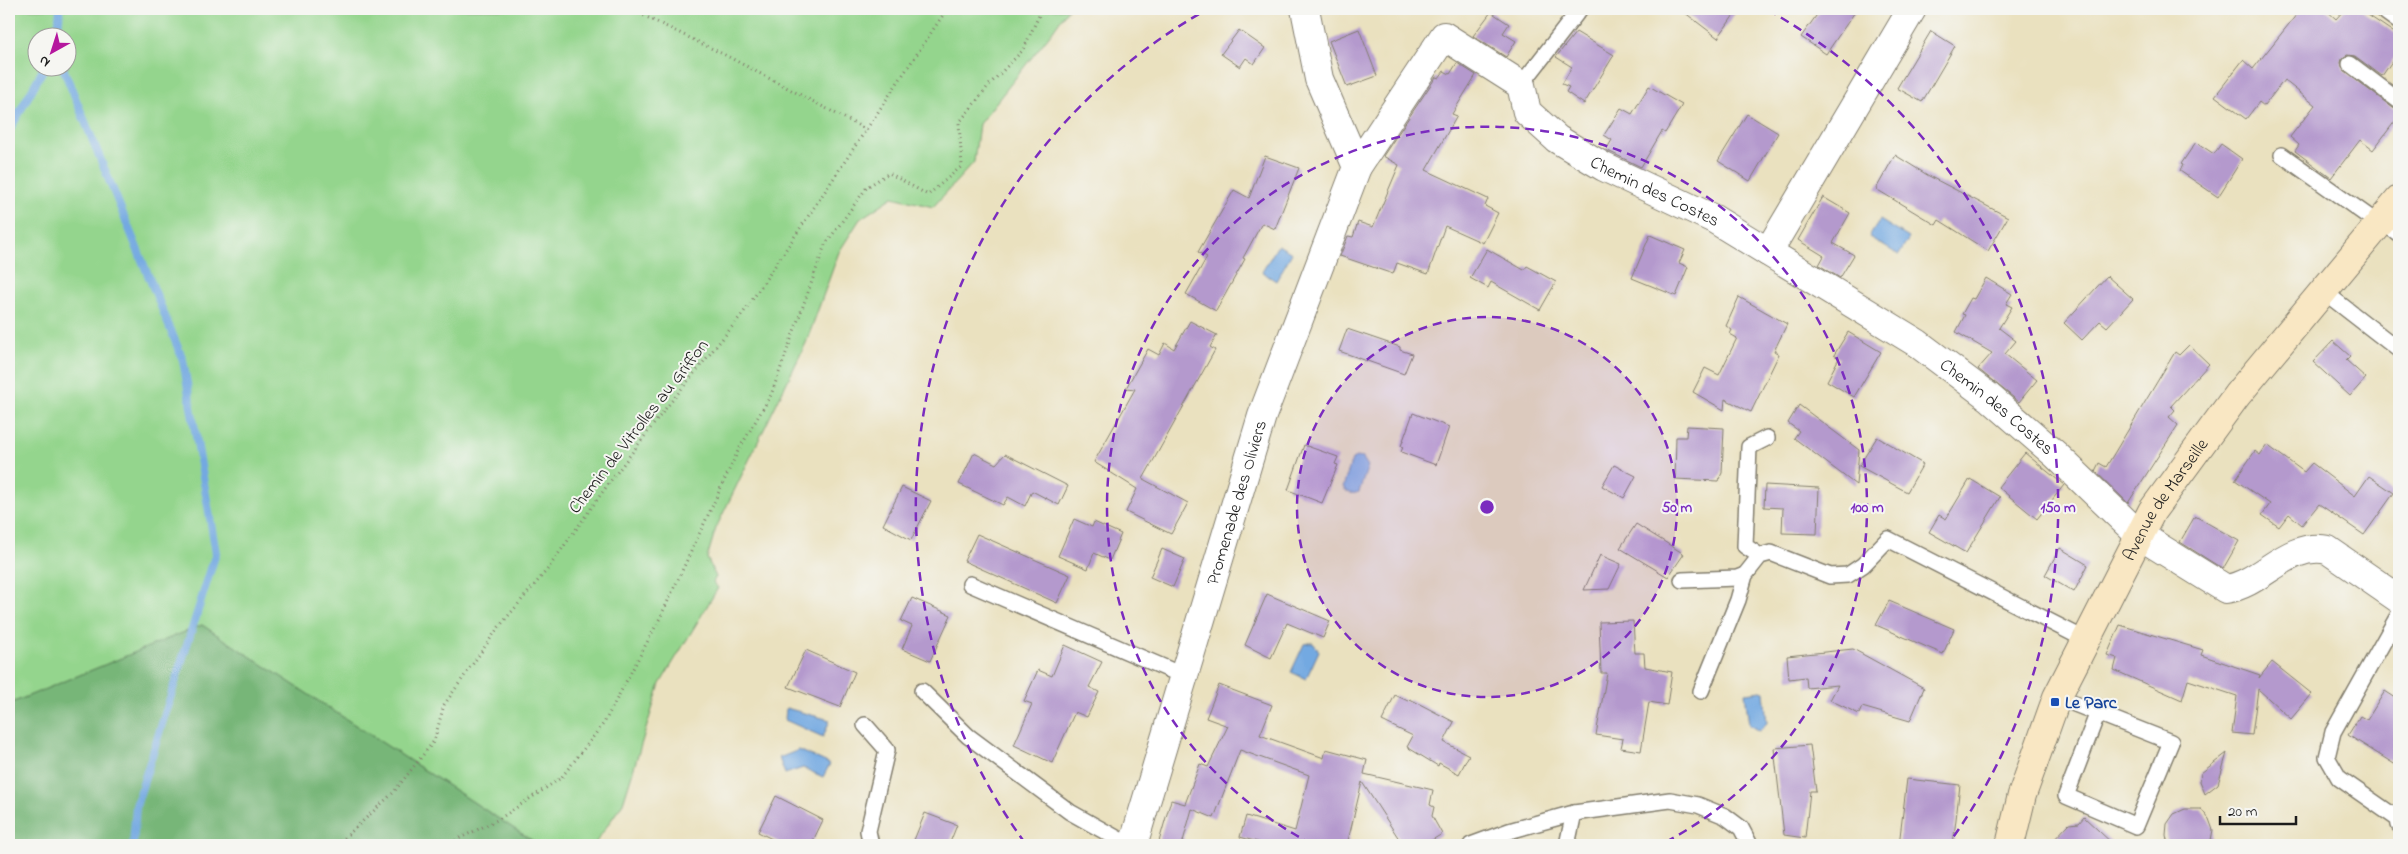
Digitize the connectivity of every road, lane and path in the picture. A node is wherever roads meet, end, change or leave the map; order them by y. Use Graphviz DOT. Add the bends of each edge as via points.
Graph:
graph roads {
  1 [pos="630,9"];
  2 [pos="947,9"];
  3 [pos="1042,9"];
  4 [pos="1305,9"];
  5 [pos="1580,9"];
  6 [pos="1912,9"];
  7 [pos="2381,9"];
  8 [pos="2399,22"];
  9 [pos="2350,64"];
  10 [pos="1521,85"];
  11 [pos="2399,101"];
  12 [pos="866,130"];
  13 [pos="2282,155"];
  14 [pos="1357,167"];
  15 [pos="2399,200"];
  16 [pos="2386,226"];
  17 [pos="1768,252"];
  18 [pos="2323,291"];
  19 [pos="2399,350"];
  20 [pos="1767,438"];
  21 [pos="2139,535"];
  22 [pos="1760,556"];
  23 [pos="1745,575"];
  24 [pos="1682,580"];
  25 [pos="970,584"];
  26 [pos="2399,599"];
  27 [pos="2399,614"];
  28 [pos="2086,640"];
  29 [pos="1184,676"];
  30 [pos="922,690"];
  31 [pos="1701,691"];
  32 [pos="2057,697"];
  33 [pos="2098,712"];
  34 [pos="864,725"];
  35 [pos="1574,813"];
  36 [pos="2399,825"];
  37 [pos="337,845"];
  38 [pos="446,845"];
  39 [pos="871,845"];
  40 [pos="1131,845"];
  41 [pos="1471,845"];
  42 [pos="1567,845"];
  43 [pos="1750,845"];
  44 [pos="2010,845"];
  1 -- 12 [label="path"];
  2 -- 12 [label="path, Chemin de Vitrolles au Griffon"];
  3 -- 38 [label="path" via="1023,50 959,123 962,166 928,195 889,173 867,188 825,246 771,395 738,451 660,618 604,723 560,778 499,819"];
  4 -- 14 [label="street" via="1319,79"];
  5 -- 10 [label="lane"];
  6 -- 17 [label="street"];
  7 -- 8 [label="lane"];
  9 -- 11 [label="lane"];
  10 -- 14 [label="street" via="1444,36"];
  10 -- 17 [label="street, Chemin des Costes" via="1527,112 1557,139 1604,167 1714,219"];
  12 -- 37 [label="path, Chemin de Vitrolles au Griffon" via="744,312 609,482 547,570 498,628 444,705 434,741 393,793"];
  13 -- 16 [label="lane"];
  14 -- 29 [label="street, Promenade des Oliviers" via="1262,416"];
  15 -- 16 [label="street, Avenue de Marseille"];
  16 -- 18 [label="street, Avenue de Marseille"];
  17 -- 21 [label="street, Chemin des Costes" via="1918,343 1989,397 2056,455"];
  18 -- 19 [label="lane"];
  18 -- 21 [label="street, Avenue de Marseille" via="2237,395 2152,510"];
  20 -- 22 [label="lane" via="1749,447 1745,546"];
  21 -- 26 [label="street, Chemin des Costes" via="2226,589 2240,587 2277,562 2317,547 2328,550"];
  21 -- 28 [label="street, Avenue de Marseille"];
  22 -- 23 [label="lane"];
  22 -- 28 [label="lane" via="1771,553 1830,576 1848,575 1863,565 1888,539"];
  23 -- 24 [label="lane"];
  23 -- 31 [label="lane"];
  25 -- 29 [label="lane"];
  27 -- 36 [label="lane" via="2333,732 2327,756 2339,778 2398,819"];
  28 -- 32 [label="street, Avenue de Marseille"];
  29 -- 40 [label="street, Promenade des Oliviers"];
  30 -- 40 [label="lane" via="968,736 1070,812"];
  32 -- 33 [label="lane"];
  32 -- 44 [label="street, Avenue de Marseille" via="2022,795"];
  33 -- 33 [label="lane" via="2171,742 2136,826 2066,796"];
  34 -- 39 [label="lane" via="887,750 868,831"];
  35 -- 41 [label="lane"];
  35 -- 42 [label="lane"];
  35 -- 43 [label="lane" via="1670,800 1698,805 1725,816 1741,828"];
}
